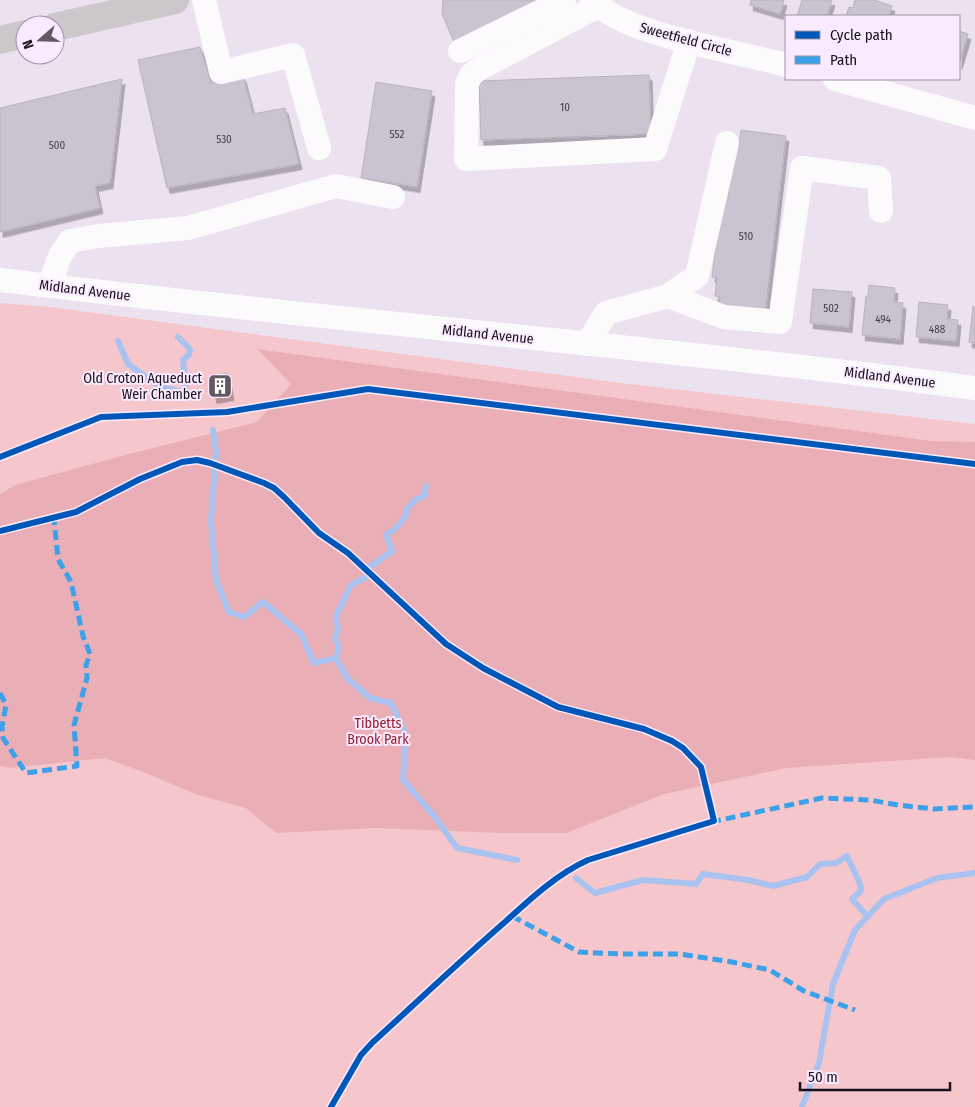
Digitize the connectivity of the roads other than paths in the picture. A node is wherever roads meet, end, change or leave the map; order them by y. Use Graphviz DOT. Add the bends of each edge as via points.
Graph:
graph roads {
  1 [pos="175,0"];
  2 [pos="204,0"];
  3 [pos="564,0"];
  4 [pos="595,3"];
  5 [pos="65,25"];
  6 [pos="15,36"];
  7 [pos="0,40"];
  8 [pos="688,41"];
  9 [pos="460,51"];
  10 [pos="785,65"];
  11 [pos="839,80"];
  12 [pos="975,118"];
  13 [pos="727,143"];
  14 [pos="319,148"];
  15 [pos="393,197"];
  16 [pos="881,211"];
  17 [pos="0,280"];
  18 [pos="39,285"];
  19 [pos="668,296"];
  20 [pos="0,298"];
  21 [pos="587,344"];
  22 [pos="975,388"];
  1 -- 5 [label="main road"];
  2 -- 14 [label="street" via="221,72 293,56"];
  3 -- 9 [label="street"];
  4 -- 8 [label="street, Sweetfield Circle" via="608,14 646,30"];
  4 -- 8 [label="street" via="471,75 467,84 466,159 655,149"];
  6 -- 7 [label="main road"];
  8 -- 10 [label="street, Sweetfield Circle"];
  11 -- 12 [label="street"];
  13 -- 19 [label="street" via="697,276"];
  15 -- 18 [label="street" via="336,186 188,228 70,240"];
  16 -- 19 [label="street" via="880,178 802,168 780,322 724,316"];
  17 -- 18 [label="street, Midland Avenue"];
  18 -- 20 [label="street"];
  18 -- 21 [label="street, Midland Avenue"];
  19 -- 21 [label="street" via="606,313"];
  21 -- 22 [label="street, Midland Avenue" via="825,368"];
}
